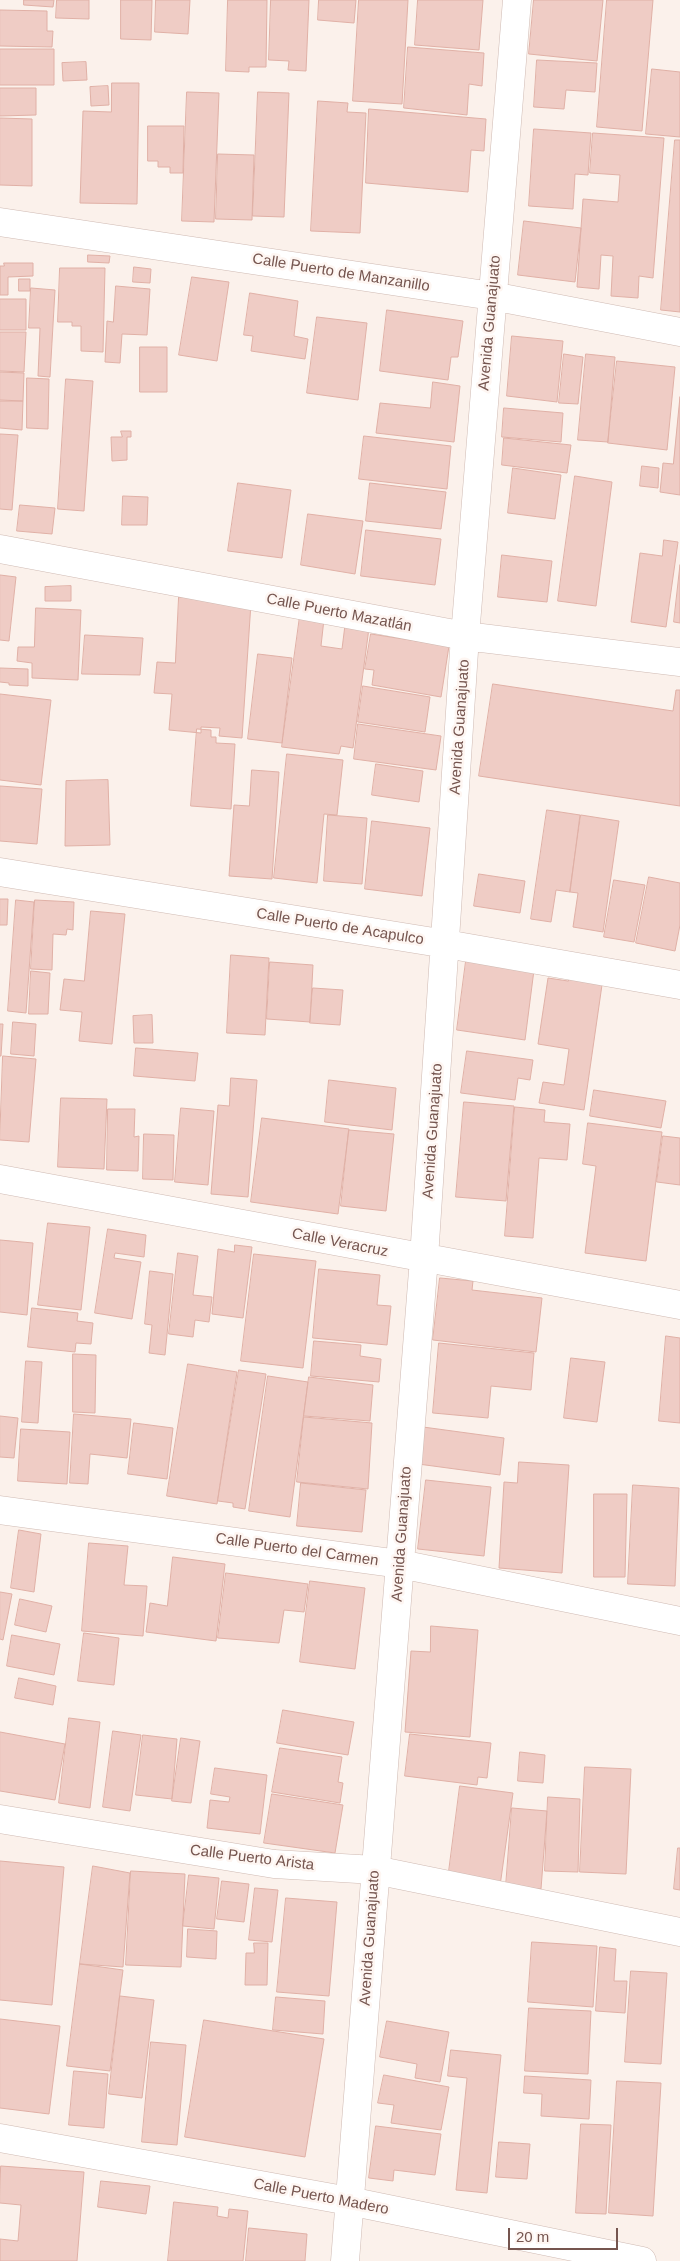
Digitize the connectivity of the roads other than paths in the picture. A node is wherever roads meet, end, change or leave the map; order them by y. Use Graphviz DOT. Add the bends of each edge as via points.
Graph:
graph roads {
  1 [pos="516,0"];
  2 [pos="0,222"];
  3 [pos="492,296"];
  4 [pos="680,332"];
  5 [pos="0,549"];
  6 [pos="465,636"];
  7 [pos="680,662"];
  8 [pos="0,872"];
  9 [pos="446,944"];
  10 [pos="680,985"];
  11 [pos="0,1179"];
  12 [pos="424,1258"];
  13 [pos="680,1305"];
  14 [pos="0,1510"];
  15 [pos="400,1564"];
  16 [pos="680,1621"];
  17 [pos="0,1819"];
  18 [pos="375,1870"];
  19 [pos="680,1932"];
  20 [pos="0,2138"];
  21 [pos="350,2201"];
  22 [pos="345,2261"];
  23 [pos="642,2261"];
  1 -- 3 [label="street, Avenida Guanajuato"];
  2 -- 3 [label="street, Calle Puerto de Manzanillo"];
  3 -- 4 [label="street, Calle Puerto de Manzanillo"];
  3 -- 6 [label="street, Avenida Guanajuato"];
  5 -- 6 [label="street, Calle Puerto Mazatlán"];
  6 -- 7 [label="street, Calle Puerto Mazatlán"];
  6 -- 9 [label="street, Avenida Guanajuato"];
  8 -- 9 [label="street, Calle Puerto de Acapulco"];
  9 -- 10 [label="street, Calle Puerto de Acapulco"];
  9 -- 12 [label="street, Avenida Guanajuato"];
  11 -- 12 [label="street, Calle Veracruz"];
  12 -- 13 [label="street, Calle Veracruz"];
  12 -- 15 [label="street, Avenida Guanajuato"];
  14 -- 15 [label="street, Calle Puerto del Carmen"];
  15 -- 16 [label="street, Calle Puerto del Carmen"];
  15 -- 18 [label="street, Avenida Guanajuato"];
  17 -- 18 [label="street, Calle Puerto Arista" via="274,1864"];
  18 -- 19 [label="street, Calle Puerto Arista"];
  18 -- 21 [label="street, Avenida Guanajuato"];
  20 -- 21 [label="street, Calle Puerto Madero"];
  21 -- 22 [label="street, Avenida Guanajuato"];
  21 -- 23 [label="street, Calle Puerto Madero"];
}
